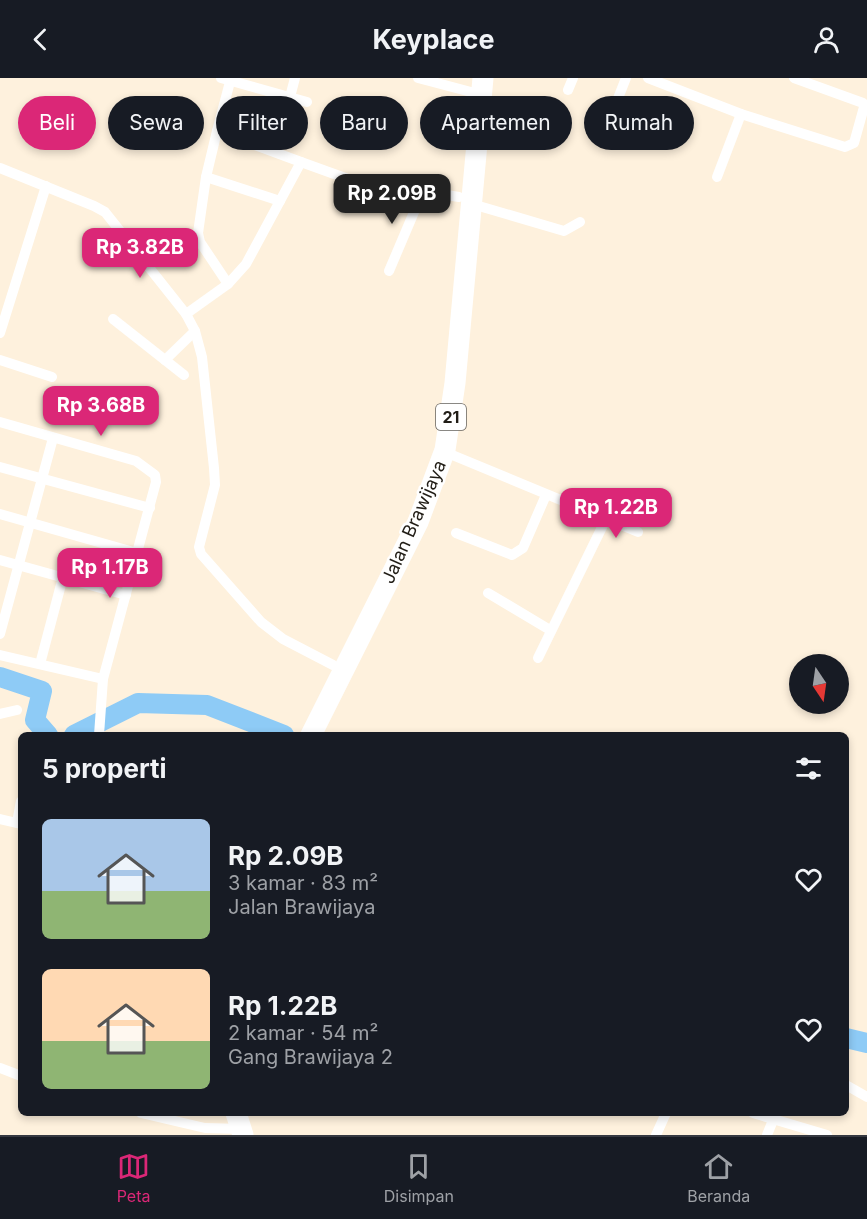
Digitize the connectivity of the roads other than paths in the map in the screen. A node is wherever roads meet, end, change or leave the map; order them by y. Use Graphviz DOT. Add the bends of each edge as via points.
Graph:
graph roads {
  1 [pos="295,78"];
  2 [pos="418,78"];
  3 [pos="573,78"];
  4 [pos="626,78"];
  5 [pos="648,78"];
  6 [pos="794,78"];
  7 [pos="228,79"];
  8 [pos="475,82"];
  9 [pos="568,90"];
  10 [pos="224,96"];
  11 [pos="287,96"];
  12 [pos="290,96"];
  13 [pos="619,96"];
  14 [pos="741,114"];
  15 [pos="216,135"];
  16 [pos="268,150"];
  17 [pos="301,162"];
  18 [pos="1,171"];
  19 [pos="206,177"];
  20 [pos="717,177"];
  21 [pos="46,186"];
  22 [pos="423,191"];
  23 [pos="280,201"];
  24 [pos="464,211"];
  25 [pos="580,222"];
  26 [pos="389,271"];
  27 [pos="228,284"];
  28 [pos="186,314"];
  29 [pos="113,320"];
  30 [pos="195,331"];
  31 [pos="0,333"];
  32 [pos="0,360"];
  33 [pos="165,360"];
  34 [pos="184,375"];
  35 [pos="52,376"];
  36 [pos="0,422"];
  37 [pos="53,438"];
  38 [pos="445,452"];
  39 [pos="0,467"];
  40 [pos="42,479"];
  41 [pos="546,495"];
  42 [pos="150,508"];
  43 [pos="0,514"];
  44 [pos="606,519"];
  45 [pos="30,522"];
  46 [pos="638,532"];
  47 [pos="456,533"];
  48 [pos="137,553"];
  49 [pos="0,560"];
  50 [pos="19,565"];
  51 [pos="63,577"];
  52 [pos="488,593"];
  53 [pos="126,595"];
  54 [pos="2,615"];
  55 [pos="550,630"];
  56 [pos="0,634"];
  57 [pos="0,655"];
  58 [pos="538,658"];
  59 [pos="40,664"];
  60 [pos="333,665"];
  61 [pos="103,679"];
  62 [pos="17,710"];
  63 [pos="0,714"];
  64 [pos="309,727"];
  65 [pos="99,732"];
  66 [pos="0,819"];
  67 [pos="18,824"];
  68 [pos="0,1068"];
  69 [pos="18,1075"];
  70 [pos="849,1087"];
  71 [pos="867,1097"];
  72 [pos="154,1116"];
  73 [pos="665,1116"];
  74 [pos="774,1116"];
  75 [pos="234,1126"];
  76 [pos="656,1135"];
  77 [pos="767,1135"];
  78 [pos="827,1135"];
  1 -- 12 [label="street"];
  2 -- 8 [label="street"];
  3 -- 9 [label="street"];
  4 -- 13 [label="street"];
  5 -- 14 [label="street"];
  6 -- 14 [label="street" via="863,103 854,143 845,147"];
  7 -- 10 [label="street"];
  7 -- 11 [label="street"];
  8 -- 24 [label="highway, Jalan Brawijaya / 21"];
  14 -- 20 [label="street"];
  15 -- 19 [label="street"];
  16 -- 17 [label="street"];
  17 -- 22 [label="street" via="348,179"];
  17 -- 23 [label="street"];
  18 -- 21 [label="street"];
  19 -- 23 [label="street"];
  19 -- 27 [label="street" via="198,238"];
  21 -- 28 [label="street" via="105,212"];
  21 -- 31 [label="street"];
  22 -- 24 [label="street"];
  22 -- 26 [label="street"];
  23 -- 27 [label="street" via="246,264"];
  24 -- 25 [label="street" via="564,231"];
  24 -- 38 [label="highway, Jalan Brawijaya / 21" via="453,405"];
  24 -- 60 [label="highway, Jalan Brawijaya / 21" via="430,453 410,508"];
  27 -- 28 [label="street"];
  28 -- 30 [label="street"];
  29 -- 33 [label="street"];
  30 -- 33 [label="street"];
  30 -- 60 [label="street" via="202,357 215,485 199,548 201,554 261,622 283,639"];
  32 -- 35 [label="street"];
  33 -- 34 [label="street"];
  36 -- 37 [label="street"];
  37 -- 40 [label="street"];
  37 -- 42 [label="street" via="150,468 156,482"];
  38 -- 41 [label="street"];
  38 -- 64 [label="highway, Jalan Brawijaya / 21" via="418,522"];
  39 -- 40 [label="street"];
  40 -- 42 [label="street"];
  40 -- 45 [label="street"];
  41 -- 44 [label="street"];
  41 -- 47 [label="street" via="523,548 516,555"];
  42 -- 48 [label="street"];
  43 -- 45 [label="street"];
  44 -- 46 [label="street"];
  44 -- 55 [label="street"];
  45 -- 48 [label="street"];
  45 -- 50 [label="street"];
  48 -- 53 [label="street"];
  49 -- 50 [label="street"];
  50 -- 51 [label="street"];
  50 -- 54 [label="street"];
  51 -- 53 [label="street"];
  51 -- 59 [label="street"];
  52 -- 55 [label="street"];
  53 -- 61 [label="street"];
  54 -- 56 [label="street"];
  55 -- 58 [label="street"];
  57 -- 59 [label="street"];
  59 -- 61 [label="street"];
  60 -- 64 [label="highway, Jalan Brawijaya / 21"];
  61 -- 65 [label="street"];
  62 -- 63 [label="street"];
  66 -- 67 [label="street"];
  68 -- 69 [label="street"];
  70 -- 71 [label="street"];
  72 -- 75 [label="street" via="205,1128"];
  73 -- 76 [label="street"];
  74 -- 77 [label="street"];
  74 -- 78 [label="street"];
}
